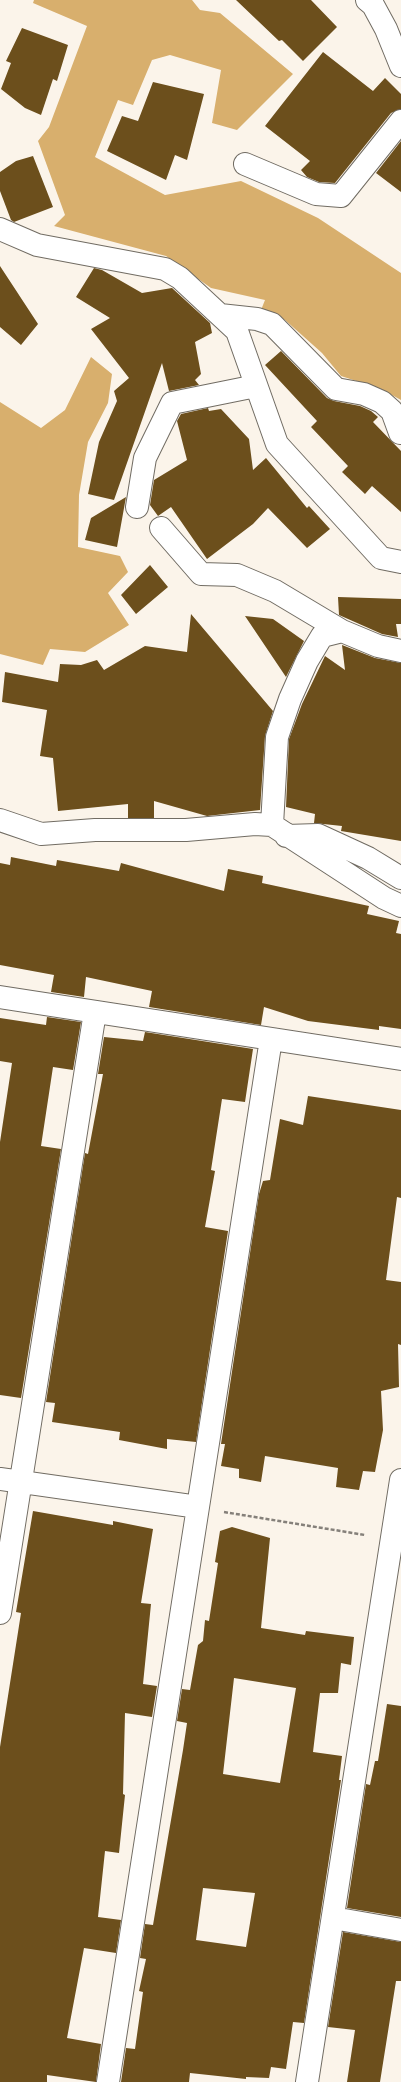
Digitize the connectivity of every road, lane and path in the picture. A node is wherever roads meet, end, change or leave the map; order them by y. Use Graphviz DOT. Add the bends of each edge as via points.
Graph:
graph roads {
  1 [pos="367,0"];
  2 [pos="401,66"];
  3 [pos="401,121"];
  4 [pos="244,164"];
  5 [pos="0,230"];
  6 [pos="220,315"];
  7 [pos="256,386"];
  8 [pos="400,432"];
  9 [pos="137,507"];
  10 [pos="161,528"];
  11 [pos="401,562"];
  12 [pos="342,631"];
  13 [pos="401,651"];
  14 [pos="0,820"];
  15 [pos="279,830"];
  16 [pos="401,878"];
  17 [pos="401,906"];
  18 [pos="0,997"];
  19 [pos="95,1012"];
  20 [pos="271,1039"];
  21 [pos="401,1059"];
  22 [pos="401,1480"];
  23 [pos="10,1481"];
  24 [pos="198,1507"];
  25 [pos="396,1540"];
  26 [pos="0,1613"];
  27 [pos="333,1918"];
  28 [pos="401,1930"];
  29 [pos="108,2082"];
  30 [pos="307,2082"];
  1 -- 2 [label="street" via="373,5 386,30"];
  3 -- 4 [label="street" via="341,196 316,194"];
  5 -- 6 [label="street" via="37,245 165,269 180,278"];
  6 -- 7 [label="street" via="237,331"];
  6 -- 8 [label="street" via="257,319 272,324 336,389 364,394 382,402 392,411"];
  7 -- 9 [label="street" via="172,403 145,458"];
  7 -- 11 [label="street" via="276,444 381,558"];
  10 -- 12 [label="street" via="201,574 237,575 275,591"];
  12 -- 13 [label="street" via="378,646"];
  12 -- 15 [label="street" via="322,636 307,661 276,737"];
  14 -- 15 [label="street" via="41,834 95,830 186,830 255,824"];
  15 -- 16 [label="street" via="318,835 368,858"];
  15 -- 17 [label="street" via="384,898"];
  18 -- 19 [label="street"];
  19 -- 20 [label="street"];
  19 -- 23 [label="street"];
  20 -- 21 [label="street"];
  20 -- 24 [label="street"];
  22 -- 25 [label="street"];
  23 -- 24 [label="street"];
  23 -- 26 [label="street"];
  24 -- 25 [label="path"];
  24 -- 29 [label="street"];
  25 -- 27 [label="street"];
  27 -- 28 [label="street"];
  27 -- 30 [label="street"];
}
